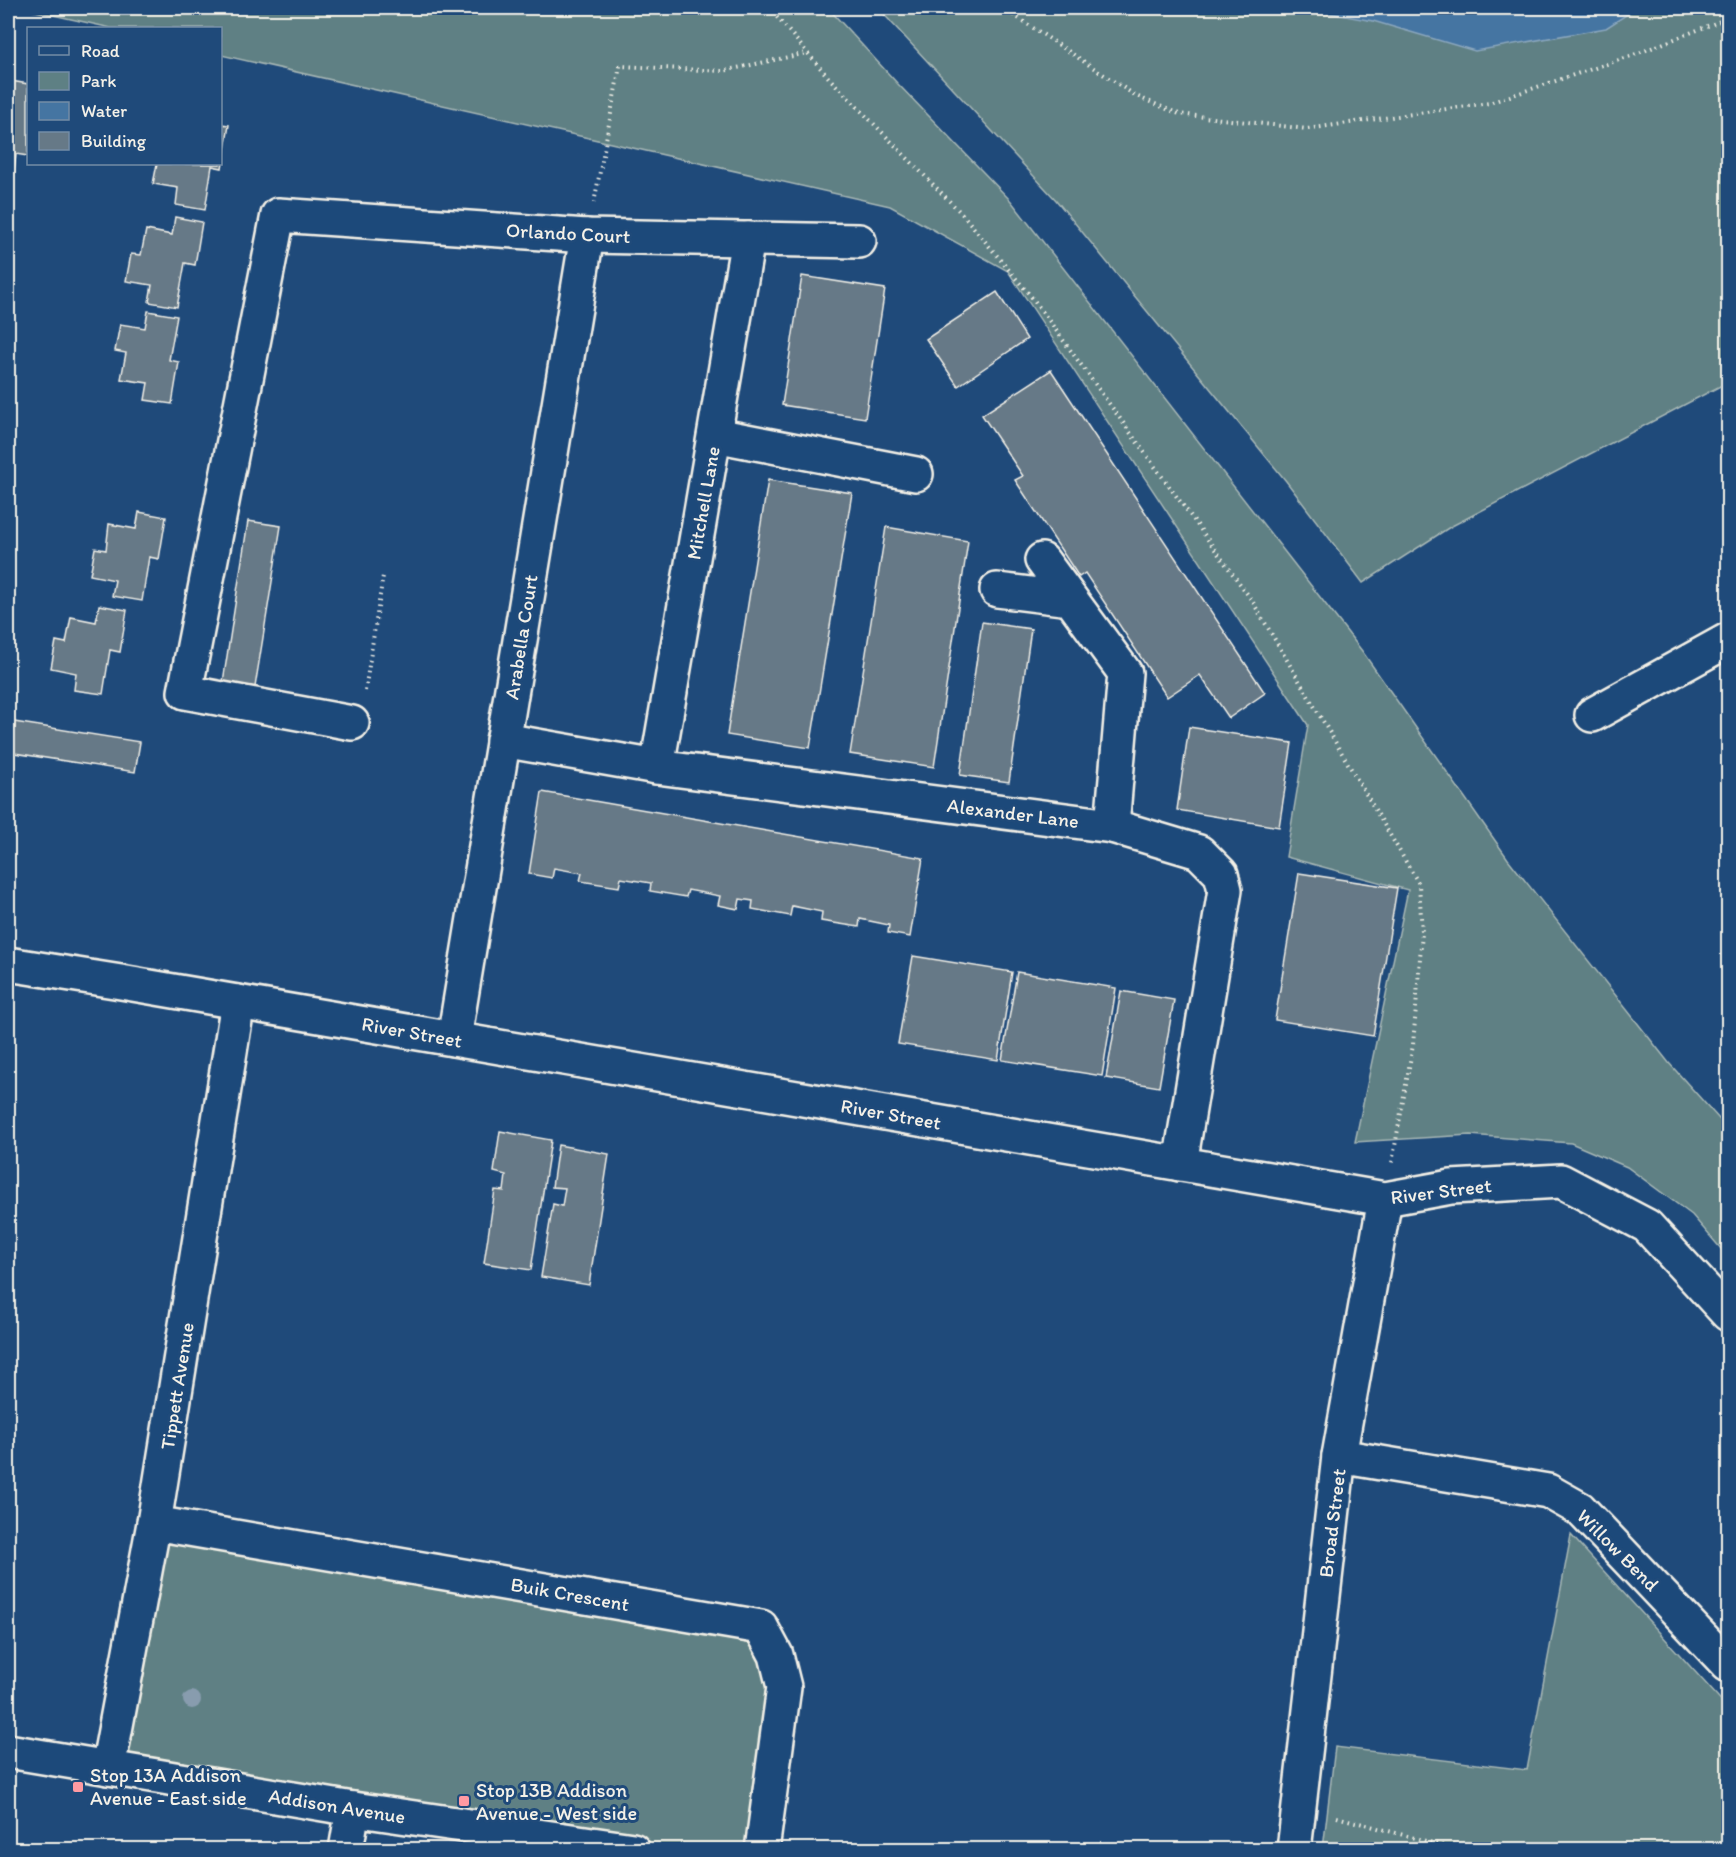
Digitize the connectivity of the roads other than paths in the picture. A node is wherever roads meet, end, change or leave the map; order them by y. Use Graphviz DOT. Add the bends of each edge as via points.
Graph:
graph roads {
  1 [pos="587,236"];
  2 [pos="748,239"];
  3 [pos="859,241"];
  4 [pos="715,435"];
  5 [pos="916,474"];
  6 [pos="1042,560"];
  7 [pos="997,590"];
  8 [pos="1071,599"];
  9 [pos="1728,640"];
  10 [pos="358,709"];
  11 [pos="1592,716"];
  12 [pos="503,740"];
  13 [pos="657,767"];
  14 [pos="1112,826"];
  15 [pos="8,964"];
  16 [pos="238,1002"];
  17 [pos="454,1039"];
  18 [pos="1180,1164"];
  19 [pos="1385,1199"];
  20 [pos="1728,1314"];
  21 [pos="1340,1456"];
  22 [pos="154,1523"];
  23 [pos="1728,1665"];
  24 [pos="8,1751"];
  25 [pos="108,1768"];
  26 [pos="353,1809"];
  27 [pos="346,1850"];
  28 [pos="633,1850"];
  29 [pos="762,1850"];
  30 [pos="1294,1850"];
  1 -- 2 [label="street, Orlando Court"];
  1 -- 10 [label="street, Orlando Court" via="278,215 185,692"];
  1 -- 12 [label="street, Arabella Court"];
  2 -- 3 [label="street, Orlando Court"];
  2 -- 4 [label="street, Mitchell Lane"];
  4 -- 5 [label="street"];
  4 -- 13 [label="street, Mitchell Lane"];
  6 -- 8 [label="street"];
  7 -- 8 [label="street"];
  8 -- 14 [label="street" via="1125,673"];
  9 -- 11 [label="street"];
  12 -- 13 [label="street, Alexander Lane"];
  12 -- 17 [label="street, Arabella Court"];
  13 -- 14 [label="street, Alexander Lane"];
  14 -- 18 [label="street, Alexander Lane" via="1199,852 1221,874 1225,890"];
  15 -- 16 [label="street, River Street"];
  16 -- 17 [label="street, River Street"];
  16 -- 22 [label="street, Tippett Avenue"];
  17 -- 18 [label="street, River Street"];
  18 -- 19 [label="street, River Street"];
  19 -- 20 [label="street, River Street" via="1450,1187 1561,1181 1647,1226"];
  19 -- 21 [label="street, Broad Street"];
  21 -- 23 [label="street, Willow Bend" via="1548,1491 1580,1509"];
  21 -- 30 [label="street, Broad Street"];
  22 -- 25 [label="street, Tippett Avenue"];
  22 -- 29 [label="street, Buik Crescent" via="760,1627 776,1655 784,1687"];
  24 -- 25 [label="street, Addison Avenue"];
  25 -- 26 [label="street, Addison Avenue"];
  26 -- 27 [label="street"];
  26 -- 28 [label="street, Addison Avenue"];
}
